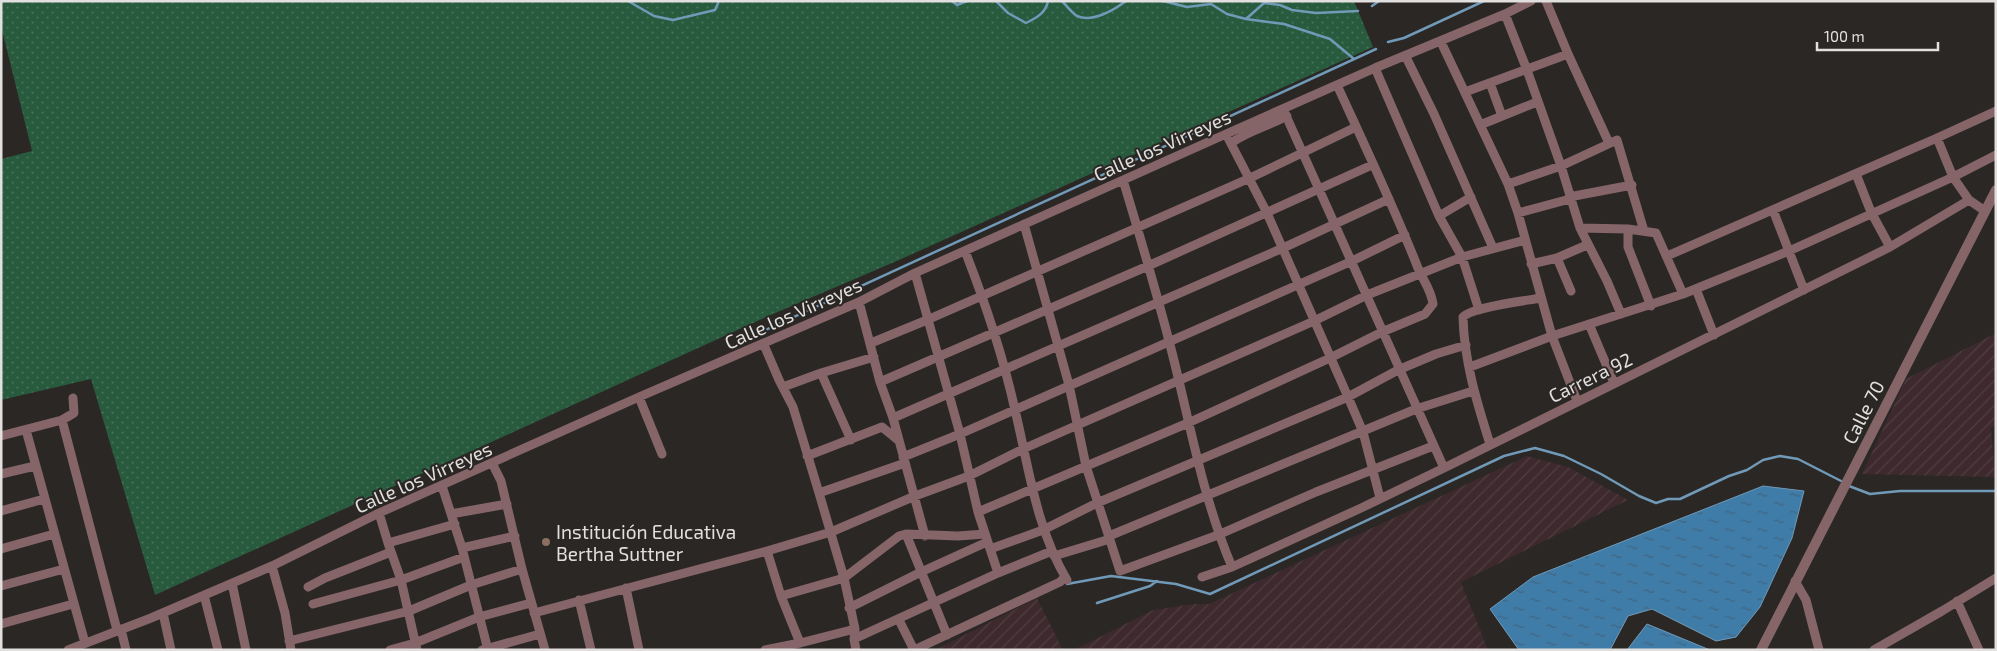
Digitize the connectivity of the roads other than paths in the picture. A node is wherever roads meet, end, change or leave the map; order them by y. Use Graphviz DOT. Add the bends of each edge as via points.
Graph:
graph roads {
  1 [pos="1531,1"];
  2 [pos="1546,1"];
  3 [pos="1505,14"];
  4 [pos="1441,42"];
  5 [pos="1568,54"];
  6 [pos="1406,57"];
  7 [pos="1375,68"];
  8 [pos="1527,70"];
  9 [pos="1490,83"];
  10 [pos="1337,85"];
  11 [pos="1466,92"];
  12 [pos="1538,102"];
  13 [pos="1996,111"];
  14 [pos="1285,112"];
  15 [pos="1502,116"];
  16 [pos="1260,124"];
  17 [pos="1480,125"];
  18 [pos="1356,127"];
  19 [pos="1226,134"];
  20 [pos="1937,138"];
  21 [pos="1231,142"];
  22 [pos="1609,142"];
  23 [pos="1302,154"];
  24 [pos="1996,155"];
  25 [pos="1372,165"];
  26 [pos="1561,166"];
  27 [pos="1856,174"];
  28 [pos="1953,176"];
  29 [pos="1250,178"];
  30 [pos="1123,180"];
  31 [pos="1508,184"];
  32 [pos="1632,185"];
  33 [pos="1319,190"];
  34 [pos="1996,190"];
  35 [pos="1471,197"];
  36 [pos="1570,198"];
  37 [pos="1389,199"];
  38 [pos="1969,200"];
  39 [pos="1773,210"];
  40 [pos="1985,211"];
  41 [pos="1871,212"];
  42 [pos="1267,213"];
  43 [pos="1518,213"];
  44 [pos="1439,216"];
  45 [pos="1024,224"];
  46 [pos="1336,224"];
  47 [pos="1137,227"];
  48 [pos="1580,228"];
  49 [pos="1628,229"];
  50 [pos="1644,231"];
  51 [pos="1405,235"];
  52 [pos="1525,240"];
  53 [pos="1588,245"];
  54 [pos="1890,247"];
  55 [pos="1283,248"];
  56 [pos="1493,248"];
  57 [pos="1789,250"];
  58 [pos="965,251"];
  59 [pos="1667,256"];
  60 [pos="1462,257"];
  61 [pos="1557,258"];
  62 [pos="1352,261"];
  63 [pos="1531,264"];
  64 [pos="1148,266"];
  65 [pos="1038,270"];
  66 [pos="915,273"];
  67 [pos="1420,274"];
  68 [pos="1299,284"];
  69 [pos="1696,289"];
  70 [pos="1804,290"];
  71 [pos="1571,291"];
  72 [pos="1683,294"];
  73 [pos="1367,295"];
  74 [pos="983,296"];
  75 [pos="1541,298"];
  76 [pos="859,302"];
  77 [pos="1158,303"];
  78 [pos="1651,306"];
  79 [pos="1048,310"];
  80 [pos="1479,310"];
  81 [pos="1621,314"];
  82 [pos="927,320"];
  83 [pos="1314,321"];
  84 [pos="1589,324"];
  85 [pos="993,332"];
  86 [pos="1382,332"];
  87 [pos="1714,335"];
  88 [pos="1552,336"];
  89 [pos="1169,341"];
  90 [pos="871,343"];
  91 [pos="764,345"];
  92 [pos="1466,345"];
  93 [pos="1058,347"];
  94 [pos="874,357"];
  95 [pos="939,357"];
  96 [pos="1330,358"];
  97 [pos="1470,366"];
  98 [pos="1398,370"];
  99 [pos="1004,371"];
  100 [pos="821,374"];
  101 [pos="880,382"];
  102 [pos="1178,382"];
  103 [pos="1614,383"];
  104 [pos="1069,384"];
  105 [pos="783,387"];
  106 [pos="1473,391"];
  107 [pos="949,394"];
  108 [pos="639,397"];
  109 [pos="1348,397"];
  110 [pos="73,398"];
  111 [pos="1577,402"];
  112 [pos="1015,409"];
  113 [pos="1416,409"];
  114 [pos="62,420"];
  115 [pos="893,420"];
  116 [pos="1188,423"];
  117 [pos="1077,426"];
  118 [pos="882,427"];
  119 [pos="26,430"];
  120 [pos="1363,432"];
  121 [pos="960,434"];
  122 [pos="1,436"];
  123 [pos="851,440"];
  124 [pos="898,441"];
  125 [pos="1490,444"];
  126 [pos="1433,446"];
  127 [pos="1023,450"];
  128 [pos="662,454"];
  129 [pos="807,456"];
  130 [pos="904,460"];
  131 [pos="1197,460"];
  132 [pos="492,463"];
  133 [pos="35,466"];
  134 [pos="1086,466"];
  135 [pos="1444,468"];
  136 [pos="1374,469"];
  137 [pos="1,474"];
  138 [pos="969,476"];
  139 [pos="442,486"];
  140 [pos="1033,490"];
  141 [pos="819,493"];
  142 [pos="1207,495"];
  143 [pos="915,496"];
  144 [pos="1380,498"];
  145 [pos="44,500"];
  146 [pos="1097,503"];
  147 [pos="506,504"];
  148 [pos="1,511"];
  149 [pos="978,512"];
  150 [pos="379,513"];
  151 [pos="451,514"];
  152 [pos="454,524"];
  153 [pos="1043,530"];
  154 [pos="831,532"];
  155 [pos="54,534"];
  156 [pos="906,534"];
  157 [pos="1218,535"];
  158 [pos="514,536"];
  159 [pos="925,536"];
  160 [pos="1109,538"];
  161 [pos="987,542"];
  162 [pos="389,548"];
  163 [pos="1,549"];
  164 [pos="767,551"];
  165 [pos="463,552"];
  166 [pos="1053,553"];
  167 [pos="272,566"];
  168 [pos="1232,567"];
  169 [pos="64,569"];
  170 [pos="522,569"];
  171 [pos="921,572"];
  172 [pos="998,572"];
  173 [pos="1202,577"];
  174 [pos="844,578"];
  175 [pos="1996,578"];
  176 [pos="401,580"];
  177 [pos="1795,581"];
  178 [pos="232,583"];
  179 [pos="471,585"];
  180 [pos="1,586"];
  181 [pos="308,587"];
  182 [pos="626,588"];
  183 [pos="204,595"];
  184 [pos="781,596"];
  185 [pos="579,600"];
  186 [pos="1958,601"];
  187 [pos="933,602"];
  188 [pos="532,603"];
  189 [pos="73,604"];
  190 [pos="313,604"];
  191 [pos="849,608"];
  192 [pos="409,611"];
  193 [pos="163,612"];
  194 [pos="534,613"];
  195 [pos="479,617"];
  196 [pos="899,620"];
  197 [pos="1,624"];
  198 [pos="119,629"];
  199 [pos="855,629"];
  200 [pos="540,634"];
  201 [pos="947,635"];
  202 [pos="854,639"];
  203 [pos="88,641"];
  204 [pos="800,643"];
  205 [pos="290,646"];
  206 [pos="416,646"];
  207 [pos="486,649"];
  208 [pos="68,650"];
  209 [pos="94,650"];
  210 [pos="126,650"];
  211 [pos="171,650"];
  212 [pos="218,650"];
  213 [pos="246,650"];
  214 [pos="390,650"];
  215 [pos="545,650"];
  216 [pos="591,650"];
  217 [pos="639,650"];
  218 [pos="765,650"];
  219 [pos="856,650"];
  220 [pos="914,650"];
  221 [pos="1761,650"];
  222 [pos="1819,650"];
  223 [pos="1874,650"];
  224 [pos="1979,650"];
  1 -- 3 [label="street, Calle los Virreyes"];
  2 -- 5 [label="street"];
  3 -- 4 [label="street, Calle los Virreyes"];
  3 -- 8 [label="street"];
  4 -- 6 [label="street, Calle los Virreyes"];
  4 -- 11 [label="street"];
  5 -- 8 [label="street"];
  5 -- 22 [label="street"];
  6 -- 7 [label="street, Calle los Virreyes"];
  6 -- 35 [label="street"];
  7 -- 10 [label="street, Calle los Virreyes"];
  7 -- 44 [label="street"];
  8 -- 9 [label="street"];
  8 -- 12 [label="street"];
  9 -- 11 [label="street"];
  9 -- 15 [label="street"];
  10 -- 14 [label="street, Calle los Virreyes"];
  10 -- 18 [label="street"];
  11 -- 17 [label="street"];
  12 -- 15 [label="street"];
  12 -- 26 [label="street"];
  13 -- 20 [label="street"];
  14 -- 16 [label="street, Calle los Virreyes"];
  14 -- 23 [label="street"];
  15 -- 17 [label="street"];
  16 -- 19 [label="street, Calle los Virreyes"];
  16 -- 21 [label="street"];
  17 -- 31 [label="street"];
  18 -- 23 [label="street"];
  18 -- 25 [label="street"];
  19 -- 21 [label="street"];
  19 -- 30 [label="street, Calle los Virreyes"];
  20 -- 27 [label="street"];
  20 -- 28 [label="street"];
  21 -- 29 [label="street"];
  22 -- 26 [label="street"];
  22 -- 32 [label="street" via="1618,140"];
  23 -- 29 [label="street"];
  23 -- 33 [label="street"];
  24 -- 28 [label="street"];
  25 -- 33 [label="street"];
  25 -- 37 [label="street"];
  26 -- 31 [label="street"];
  26 -- 36 [label="street"];
  27 -- 39 [label="street"];
  27 -- 41 [label="street"];
  28 -- 38 [label="street"];
  28 -- 41 [label="street"];
  29 -- 42 [label="street"];
  29 -- 47 [label="street"];
  30 -- 45 [label="street, Calle los Virreyes"];
  30 -- 47 [label="street"];
  31 -- 43 [label="street"];
  32 -- 36 [label="street"];
  32 -- 50 [label="street"];
  33 -- 42 [label="street"];
  33 -- 46 [label="street"];
  34 -- 40 [label="street, Calle 70"];
  35 -- 44 [label="street"];
  35 -- 56 [label="street"];
  36 -- 43 [label="street"];
  36 -- 48 [label="street"];
  37 -- 46 [label="street"];
  37 -- 51 [label="street"];
  38 -- 40 [label="street"];
  38 -- 54 [label="street, Carrera 92"];
  39 -- 57 [label="street"];
  39 -- 59 [label="street"];
  40 -- 177 [label="street, Calle 70"];
  41 -- 54 [label="street"];
  41 -- 57 [label="street"];
  42 -- 55 [label="street"];
  42 -- 64 [label="street"];
  43 -- 52 [label="street"];
  44 -- 60 [label="street"];
  45 -- 58 [label="street, Calle los Virreyes"];
  45 -- 65 [label="street"];
  46 -- 55 [label="street"];
  46 -- 62 [label="street"];
  47 -- 64 [label="street"];
  47 -- 65 [label="street"];
  48 -- 49 [label="street"];
  48 -- 53 [label="street"];
  49 -- 50 [label="street"];
  49 -- 78 [label="street" via="1628,247"];
  50 -- 59 [label="street" via="1656,233"];
  51 -- 62 [label="street"];
  51 -- 67 [label="street"];
  52 -- 56 [label="street"];
  52 -- 63 [label="street"];
  53 -- 61 [label="street"];
  53 -- 81 [label="street"];
  54 -- 70 [label="street, Carrera 92"];
  55 -- 68 [label="street"];
  55 -- 77 [label="street"];
  56 -- 60 [label="street"];
  57 -- 69 [label="street"];
  57 -- 70 [label="street"];
  58 -- 66 [label="street, Calle los Virreyes"];
  58 -- 74 [label="street"];
  59 -- 72 [label="street"];
  60 -- 67 [label="street"];
  60 -- 80 [label="street"];
  61 -- 63 [label="street"];
  61 -- 71 [label="street"];
  62 -- 68 [label="street"];
  62 -- 73 [label="street"];
  63 -- 75 [label="street"];
  64 -- 77 [label="street"];
  64 -- 79 [label="street"];
  65 -- 74 [label="street"];
  65 -- 79 [label="street"];
  66 -- 76 [label="street, Calle los Virreyes"];
  66 -- 82 [label="street"];
  67 -- 73 [label="street"];
  67 -- 86 [label="street" via="1432,292 1433,304 1426,314"];
  68 -- 83 [label="street"];
  68 -- 89 [label="street"];
  69 -- 72 [label="street"];
  69 -- 87 [label="street"];
  70 -- 87 [label="street, Carrera 92"];
  72 -- 78 [label="street"];
  73 -- 83 [label="street"];
  73 -- 86 [label="street"];
  74 -- 82 [label="street"];
  74 -- 85 [label="street"];
  75 -- 80 [label="street"];
  75 -- 88 [label="street"];
  76 -- 90 [label="street"];
  76 -- 91 [label="street, Calle los Virreyes"];
  77 -- 89 [label="street"];
  77 -- 93 [label="street"];
  78 -- 81 [label="street"];
  79 -- 85 [label="street"];
  79 -- 93 [label="street"];
  80 -- 92 [label="street" via="1463,317"];
  81 -- 84 [label="street"];
  82 -- 90 [label="street"];
  82 -- 95 [label="street"];
  83 -- 96 [label="street"];
  83 -- 102 [label="street"];
  84 -- 88 [label="street"];
  84 -- 103 [label="street"];
  85 -- 95 [label="street"];
  85 -- 99 [label="street"];
  86 -- 96 [label="street"];
  86 -- 98 [label="street"];
  87 -- 103 [label="street, Carrera 92"];
  88 -- 97 [label="street"];
  88 -- 111 [label="street"];
  89 -- 102 [label="street"];
  89 -- 104 [label="street"];
  90 -- 94 [label="street"];
  91 -- 105 [label="street"];
  91 -- 108 [label="street, Calle los Virreyes"];
  92 -- 97 [label="street"];
  92 -- 98 [label="street"];
  93 -- 99 [label="street"];
  93 -- 104 [label="street"];
  94 -- 100 [label="street"];
  94 -- 101 [label="street"];
  95 -- 101 [label="street"];
  95 -- 107 [label="street"];
  96 -- 109 [label="street"];
  96 -- 116 [label="street"];
  97 -- 106 [label="street"];
  98 -- 109 [label="street"];
  98 -- 113 [label="street"];
  99 -- 107 [label="street"];
  99 -- 112 [label="street"];
  100 -- 105 [label="street"];
  100 -- 123 [label="street"];
  101 -- 115 [label="street"];
  102 -- 116 [label="street"];
  102 -- 117 [label="street"];
  103 -- 111 [label="street, Carrera 92"];
  104 -- 112 [label="street"];
  104 -- 117 [label="street"];
  105 -- 129 [label="street" via="793,407"];
  106 -- 113 [label="street"];
  106 -- 125 [label="street"];
  107 -- 115 [label="street"];
  107 -- 121 [label="street"];
  108 -- 128 [label="street"];
  108 -- 132 [label="street, Calle los Virreyes"];
  109 -- 120 [label="street"];
  109 -- 131 [label="street"];
  110 -- 114 [label="street" via="74,412"];
  111 -- 125 [label="street, Carrera 92"];
  112 -- 121 [label="street"];
  112 -- 127 [label="street"];
  113 -- 120 [label="street"];
  113 -- 126 [label="street"];
  114 -- 119 [label="street"];
  114 -- 198 [label="street"];
  115 -- 118 [label="street"];
  115 -- 124 [label="street"];
  116 -- 131 [label="street"];
  116 -- 134 [label="street"];
  117 -- 127 [label="street"];
  117 -- 134 [label="street"];
  118 -- 123 [label="street"];
  118 -- 124 [label="street"];
  119 -- 122 [label="street"];
  119 -- 133 [label="street"];
  120 -- 136 [label="street"];
  120 -- 142 [label="street"];
  121 -- 130 [label="street"];
  121 -- 138 [label="street"];
  123 -- 129 [label="street"];
  124 -- 130 [label="street"];
  125 -- 135 [label="street, Carrera 92"];
  126 -- 135 [label="street"];
  126 -- 136 [label="street"];
  127 -- 138 [label="street"];
  127 -- 140 [label="street"];
  129 -- 141 [label="street"];
  130 -- 141 [label="street"];
  130 -- 143 [label="street"];
  131 -- 142 [label="street"];
  131 -- 146 [label="street"];
  132 -- 139 [label="street, Calle los Virreyes"];
  132 -- 147 [label="street"];
  133 -- 137 [label="street"];
  133 -- 145 [label="street"];
  134 -- 140 [label="street"];
  134 -- 146 [label="street"];
  135 -- 144 [label="street, Carrera 92"];
  136 -- 144 [label="street"];
  136 -- 157 [label="street"];
  138 -- 143 [label="street"];
  138 -- 149 [label="street"];
  139 -- 150 [label="street, Calle los Virreyes"];
  139 -- 151 [label="street"];
  140 -- 149 [label="street"];
  140 -- 153 [label="street"];
  141 -- 154 [label="street"];
  142 -- 157 [label="street"];
  142 -- 160 [label="street"];
  143 -- 154 [label="street"];
  143 -- 159 [label="street"];
  144 -- 168 [label="street, Carrera 92"];
  145 -- 148 [label="street"];
  145 -- 155 [label="street"];
  146 -- 153 [label="street"];
  146 -- 160 [label="street"];
  147 -- 151 [label="street"];
  147 -- 158 [label="street"];
  149 -- 161 [label="street"];
  150 -- 162 [label="street"];
  150 -- 167 [label="street, Calle los Virreyes"];
  151 -- 152 [label="street"];
  152 -- 162 [label="street"];
  152 -- 165 [label="street"];
  153 -- 161 [label="street"];
  153 -- 166 [label="street"];
  154 -- 164 [label="street"];
  154 -- 174 [label="street"];
  155 -- 163 [label="street"];
  155 -- 169 [label="street"];
  156 -- 159 [label="street"];
  156 -- 171 [label="street"];
  156 -- 174 [label="street" via="893,540"];
  157 -- 160 [label="street" via="1120,572"];
  157 -- 168 [label="street"];
  158 -- 165 [label="street"];
  158 -- 170 [label="street"];
  159 -- 161 [label="street"];
  160 -- 166 [label="street"];
  161 -- 171 [label="street"];
  161 -- 172 [label="street"];
  162 -- 176 [label="street"];
  162 -- 181 [label="street"];
  164 -- 182 [label="street"];
  164 -- 184 [label="street"];
  165 -- 176 [label="street"];
  165 -- 179 [label="street"];
  166 -- 172 [label="street"];
  166 -- 201 [label="street" via="1066,579"];
  167 -- 178 [label="street, Calle los Virreyes"];
  167 -- 205 [label="street"];
  168 -- 173 [label="street, Carrera 92"];
  169 -- 180 [label="street"];
  169 -- 189 [label="street"];
  170 -- 179 [label="street"];
  170 -- 188 [label="street"];
  171 -- 187 [label="street"];
  171 -- 191 [label="street"];
  172 -- 187 [label="street"];
  174 -- 184 [label="street"];
  174 -- 191 [label="street"];
  175 -- 186 [label="street"];
  176 -- 190 [label="street"];
  176 -- 192 [label="street"];
  177 -- 221 [label="street, Calle 70"];
  177 -- 222 [label="street" via="1806,600"];
  178 -- 183 [label="street, Calle los Virreyes"];
  178 -- 213 [label="street"];
  179 -- 192 [label="street"];
  179 -- 195 [label="street"];
  182 -- 185 [label="street"];
  182 -- 217 [label="street"];
  183 -- 193 [label="street, Calle los Virreyes"];
  183 -- 212 [label="street"];
  184 -- 204 [label="street"];
  185 -- 194 [label="street"];
  185 -- 216 [label="street"];
  186 -- 223 [label="street"];
  186 -- 224 [label="street"];
  187 -- 196 [label="street"];
  187 -- 201 [label="street"];
  188 -- 194 [label="street"];
  188 -- 195 [label="street"];
  189 -- 197 [label="street"];
  189 -- 203 [label="street"];
  191 -- 199 [label="street"];
  192 -- 205 [label="street"];
  192 -- 206 [label="street"];
  193 -- 198 [label="street, Calle los Virreyes"];
  193 -- 211 [label="street"];
  194 -- 200 [label="street"];
  195 -- 206 [label="street"];
  195 -- 207 [label="street"];
  196 -- 202 [label="street"];
  196 -- 220 [label="street"];
  198 -- 203 [label="street, Calle los Virreyes"];
  198 -- 210 [label="street"];
  199 -- 202 [label="street"];
  199 -- 204 [label="street"];
  200 -- 207 [label="street"];
  200 -- 215 [label="street"];
  201 -- 220 [label="street"];
  202 -- 219 [label="street"];
  203 -- 208 [label="street, Calle los Virreyes"];
  203 -- 209 [label="street"];
  204 -- 218 [label="street"];
  206 -- 214 [label="street"];
}
